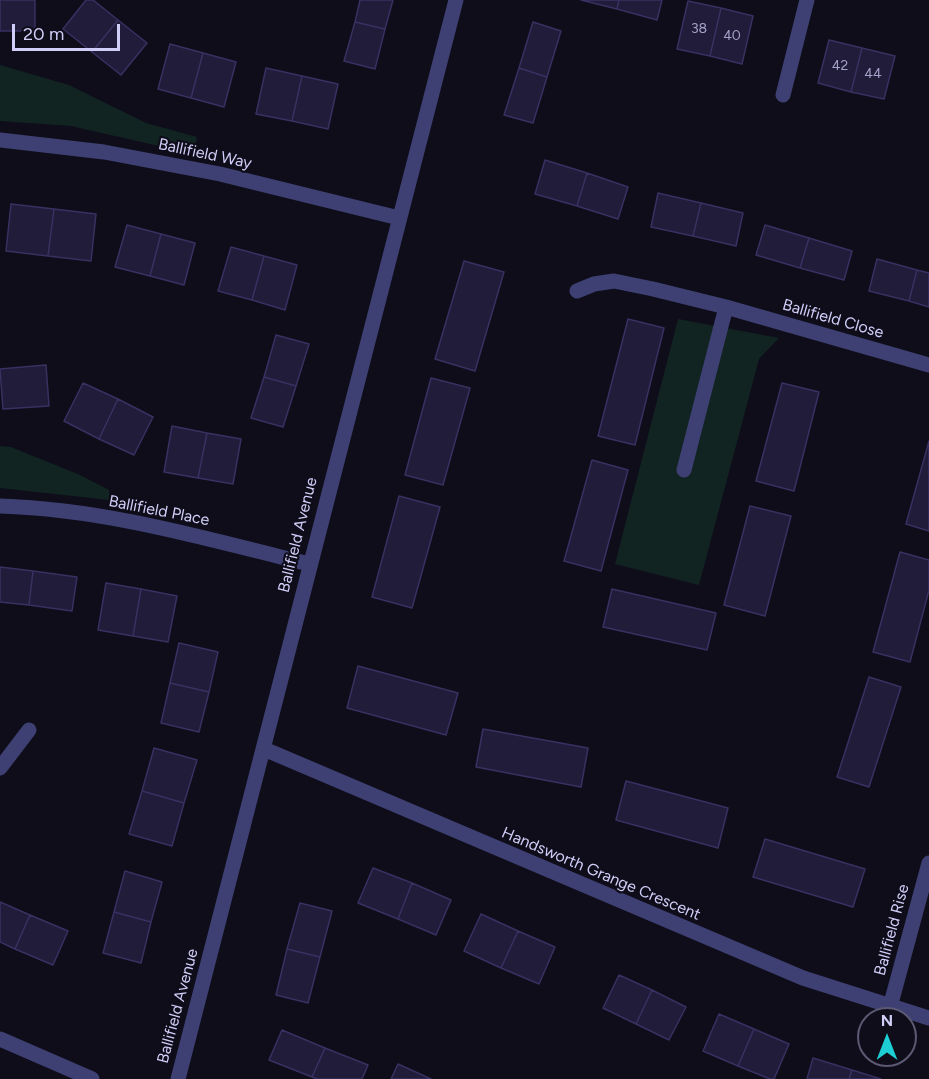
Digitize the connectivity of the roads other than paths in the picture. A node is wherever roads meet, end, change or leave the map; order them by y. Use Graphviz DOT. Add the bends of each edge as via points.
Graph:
graph roads {
  1 [pos="456,0"];
  2 [pos="807,0"];
  3 [pos="783,95"];
  4 [pos="0,140"];
  5 [pos="399,218"];
  6 [pos="577,291"];
  7 [pos="726,307"];
  8 [pos="929,365"];
  9 [pos="684,470"];
  10 [pos="0,506"];
  11 [pos="309,564"];
  12 [pos="29,730"];
  13 [pos="264,749"];
  14 [pos="0,768"];
  15 [pos="929,862"];
  16 [pos="890,1007"];
  17 [pos="0,1039"];
  18 [pos="92,1079"];
  19 [pos="178,1079"];
  1 -- 5 [label="street, Ballifield Avenue"];
  2 -- 3 [label="street"];
  4 -- 5 [label="street, Ballifield Way" via="104,152 219,174"];
  5 -- 11 [label="street, Ballifield Avenue"];
  6 -- 7 [label="street, Ballifield Close" via="614,281"];
  7 -- 8 [label="street, Ballifield Close"];
  7 -- 9 [label="street"];
  10 -- 11 [label="street, Ballifield Place" via="163,528"];
  11 -- 13 [label="street, Ballifield Avenue"];
  12 -- 14 [label="street"];
  13 -- 16 [label="street, Handsworth Grange Crescent" via="803,978"];
  13 -- 19 [label="street, Ballifield Avenue"];
  15 -- 16 [label="street, Ballifield Rise"];
  17 -- 18 [label="street"];
}
